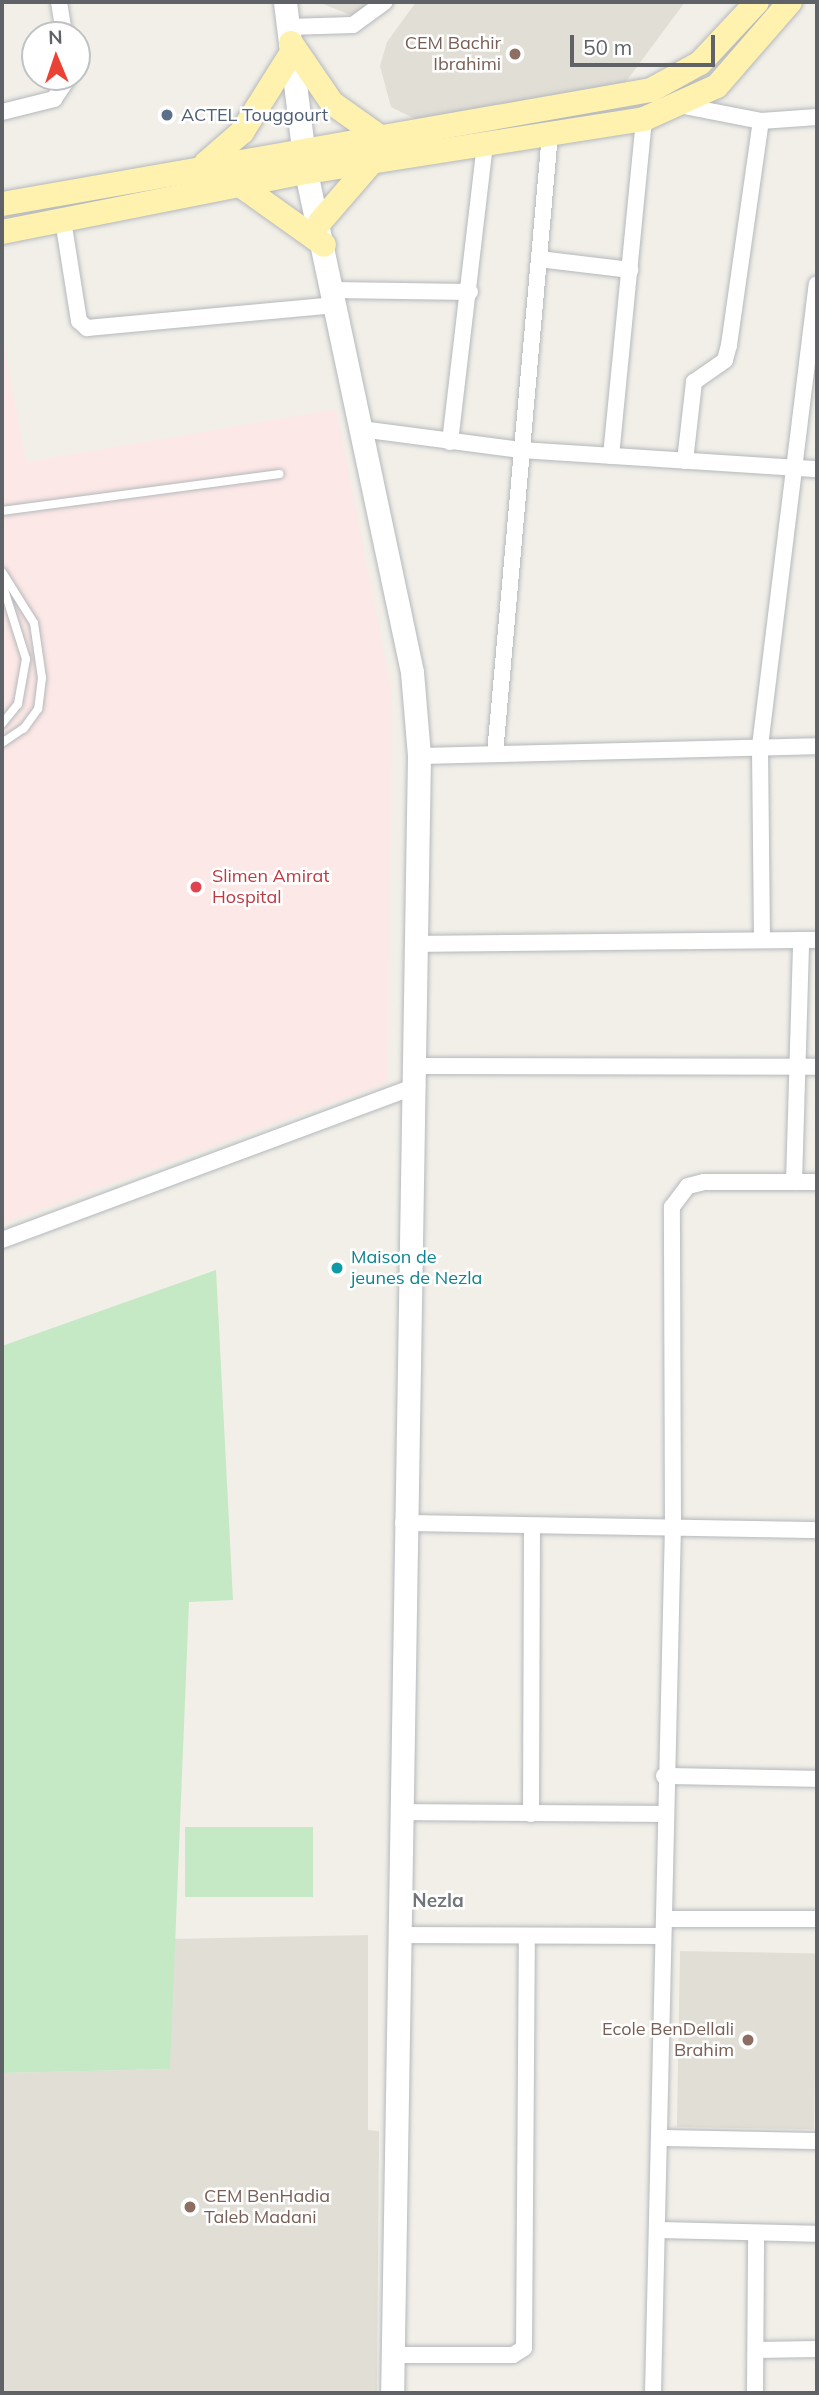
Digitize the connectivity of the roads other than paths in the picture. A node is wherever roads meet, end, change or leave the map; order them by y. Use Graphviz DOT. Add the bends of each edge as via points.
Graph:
graph roads {
  1 [pos="60,2"];
  2 [pos="285,2"];
  3 [pos="385,2"];
  4 [pos="757,2"];
  5 [pos="790,2"];
  6 [pos="62,21"];
  7 [pos="290,42"];
  8 [pos="59,91"];
  9 [pos="684,106"];
  10 [pos="2,112"];
  11 [pos="817,117"];
  12 [pos="645,119"];
  13 [pos="761,121"];
  14 [pos="550,134"];
  15 [pos="384,140"];
  16 [pos="485,146"];
  17 [pos="304,160"];
  18 [pos="206,163"];
  19 [pos="370,164"];
  20 [pos="240,185"];
  21 [pos="2,204"];
  22 [pos="63,220"];
  23 [pos="2,232"];
  24 [pos="322,234"];
  25 [pos="539,259"];
  26 [pos="630,270"];
  27 [pos="817,285"];
  28 [pos="470,292"];
  29 [pos="335,297"];
  30 [pos="361,429"];
  31 [pos="450,442"];
  32 [pos="521,450"];
  33 [pos="611,456"];
  34 [pos="685,461"];
  35 [pos="794,468"];
  36 [pos="817,469"];
  37 [pos="280,474"];
  38 [pos="2,512"];
  39 [pos="2,572"];
  40 [pos="2,583"];
  41 [pos="2,724"];
  42 [pos="2,743"];
  43 [pos="760,746"];
  44 [pos="817,746"];
  45 [pos="495,754"];
  46 [pos="419,757"];
  47 [pos="762,939"];
  48 [pos="809,940"];
  49 [pos="416,944"];
  50 [pos="796,1065"];
  51 [pos="817,1068"];
  52 [pos="417,1076"];
  53 [pos="794,1182"];
  54 [pos="817,1182"];
  55 [pos="2,1240"];
  56 [pos="403,1523"];
  57 [pos="532,1527"];
  58 [pos="673,1528"];
  59 [pos="817,1531"];
  60 [pos="664,1776"];
  61 [pos="817,1779"];
  62 [pos="401,1812"];
  63 [pos="531,1814"];
  64 [pos="662,1814"];
  65 [pos="664,1919"];
  66 [pos="817,1919"];
  67 [pos="397,1935"];
  68 [pos="663,1936"];
  69 [pos="527,1937"];
  70 [pos="660,2138"];
  71 [pos="817,2141"];
  72 [pos="658,2230"];
  73 [pos="756,2234"];
  74 [pos="817,2234"];
  75 [pos="817,2349"];
  76 [pos="756,2350"];
  77 [pos="393,2355"];
  78 [pos="392,2393"];
  79 [pos="653,2393"];
  80 [pos="755,2393"];
  1 -- 6 [label="street"];
  2 -- 7 [label="street"];
  3 -- 7 [label="street" via="353,25"];
  4 -- 15 [label="main road" via="700,63 651,90"];
  5 -- 9 [label="main road" via="736,68"];
  7 -- 15 [label="main road" via="332,103"];
  7 -- 17 [label="street"];
  7 -- 18 [label="main road" via="242,132"];
  8 -- 10 [label="street" via="54,99"];
  9 -- 12 [label="main road"];
  9 -- 13 [label="street"];
  11 -- 13 [label="street"];
  12 -- 14 [label="main road"];
  12 -- 26 [label="street"];
  13 -- 34 [label="street" via="729,345 725,360 694,382"];
  14 -- 16 [label="main road"];
  14 -- 25 [label="street"];
  15 -- 17 [label="main road"];
  16 -- 19 [label="main road"];
  16 -- 28 [label="street"];
  17 -- 18 [label="main road"];
  17 -- 19 [label="main road"];
  17 -- 20 [label="main road"];
  17 -- 24 [label="street"];
  18 -- 21 [label="main road"];
  19 -- 24 [label="main road"];
  20 -- 22 [label="main road"];
  20 -- 24 [label="main road"];
  22 -- 23 [label="main road"];
  22 -- 29 [label="street" via="79,321 87,328"];
  24 -- 29 [label="street"];
  25 -- 26 [label="street"];
  25 -- 32 [label="street"];
  26 -- 33 [label="street"];
  27 -- 35 [label="street"];
  28 -- 29 [label="street"];
  28 -- 31 [label="street"];
  29 -- 30 [label="street"];
  30 -- 31 [label="street"];
  30 -- 46 [label="street" via="412,672"];
  31 -- 32 [label="street"];
  32 -- 33 [label="street"];
  32 -- 45 [label="street"];
  33 -- 34 [label="street"];
  34 -- 35 [label="street"];
  35 -- 36 [label="street"];
  35 -- 43 [label="street"];
  37 -- 38 [label="lane"];
  39 -- 42 [label="lane" via="34,623 42,678 38,709 24,728"];
  40 -- 41 [label="lane" via="26,659 18,704"];
  43 -- 44 [label="street"];
  43 -- 45 [label="street"];
  43 -- 47 [label="street"];
  45 -- 46 [label="street"];
  46 -- 49 [label="street"];
  47 -- 48 [label="street"];
  47 -- 49 [label="street"];
  48 -- 50 [label="street"];
  49 -- 52 [label="street"];
  50 -- 51 [label="street"];
  50 -- 52 [label="street"];
  50 -- 53 [label="street"];
  52 -- 55 [label="street"];
  52 -- 56 [label="street"];
  53 -- 54 [label="street"];
  53 -- 58 [label="street" via="704,1182 682,1190 672,1206"];
  56 -- 57 [label="street"];
  56 -- 62 [label="street"];
  57 -- 58 [label="street"];
  57 -- 63 [label="street"];
  58 -- 59 [label="street"];
  58 -- 60 [label="street"];
  60 -- 61 [label="street"];
  60 -- 64 [label="street"];
  62 -- 63 [label="street"];
  62 -- 67 [label="street"];
  63 -- 64 [label="street"];
  64 -- 65 [label="street"];
  65 -- 66 [label="street"];
  65 -- 68 [label="street"];
  67 -- 69 [label="street"];
  67 -- 77 [label="street"];
  68 -- 69 [label="street"];
  68 -- 70 [label="street"];
  69 -- 77 [label="street" via="524,2348 513,2355"];
  70 -- 71 [label="street"];
  70 -- 72 [label="street"];
  72 -- 73 [label="street"];
  72 -- 79 [label="street"];
  73 -- 74 [label="street"];
  73 -- 76 [label="street"];
  75 -- 76 [label="street"];
  76 -- 80 [label="street"];
  77 -- 78 [label="street"];
}
